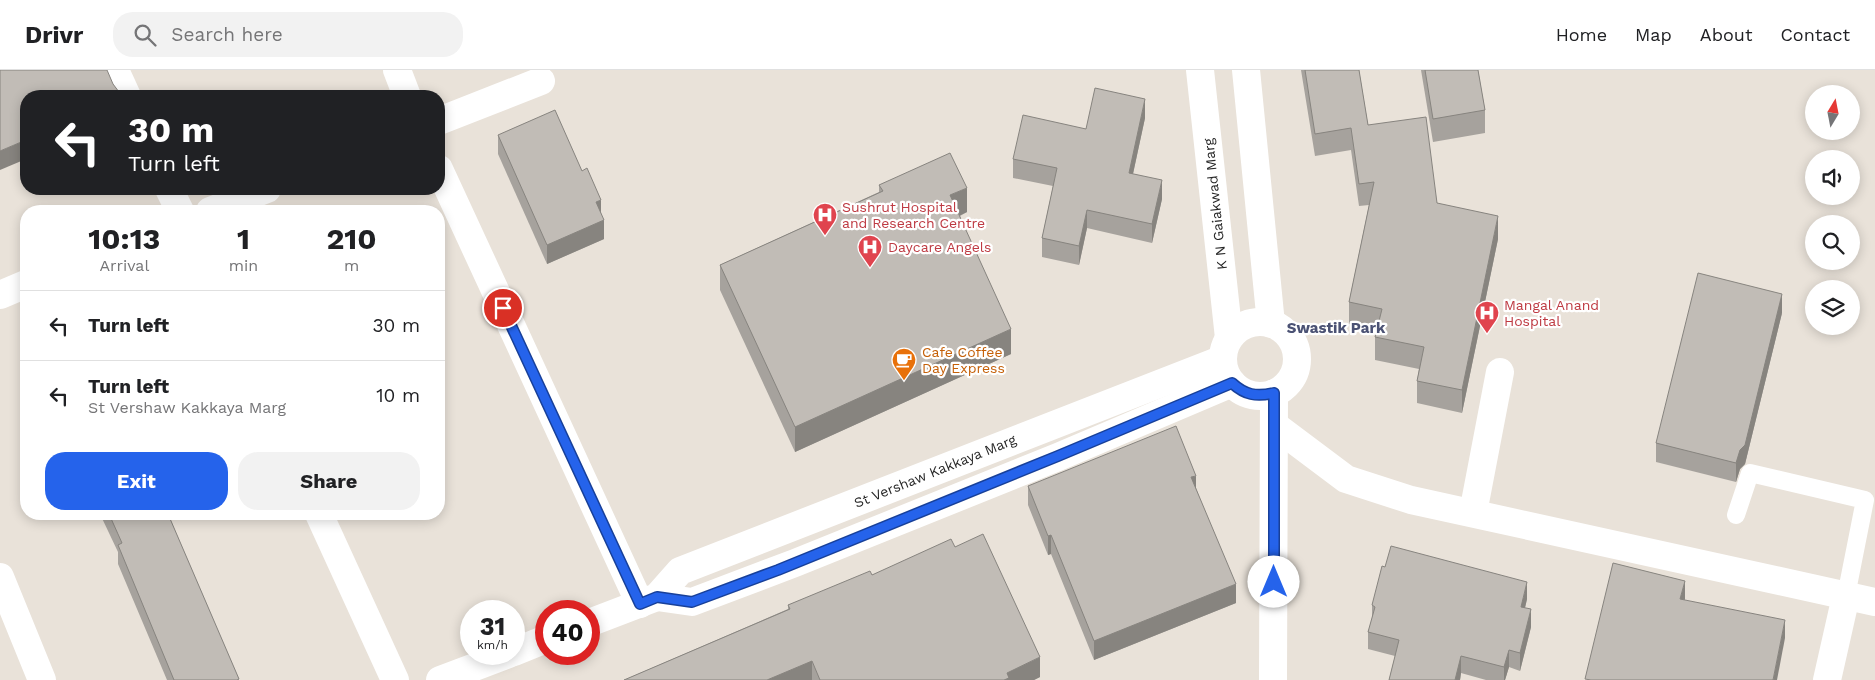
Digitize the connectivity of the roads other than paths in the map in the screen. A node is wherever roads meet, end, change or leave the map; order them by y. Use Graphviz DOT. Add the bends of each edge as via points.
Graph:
graph roads {
  1 [pos="115,70"];
  2 [pos="397,70"];
  3 [pos="1200,70"];
  4 [pos="1246,70"];
  5 [pos="541,81"];
  6 [pos="124,90"];
  7 [pos="405,90"];
  8 [pos="445,119"];
  9 [pos="445,181"];
  10 [pos="251,195"];
  11 [pos="226,205"];
  12 [pos="20,287"];
  13 [pos="0,295"];
  14 [pos="1271,324"];
  15 [pos="1228,360"];
  16 [pos="1500,372"];
  17 [pos="1274,393"];
  18 [pos="1274,425"];
  19 [pos="1045,428"];
  20 [pos="1058,456"];
  21 [pos="1473,513"];
  22 [pos="1736,515"];
  23 [pos="322,520"];
  24 [pos="781,532"];
  25 [pos="795,563"];
  26 [pos="0,577"];
  27 [pos="1846,596"];
  28 [pos="648,600"];
  29 [pos="1875,602"];
  30 [pos="600,619"];
  31 [pos="479,665"];
  32 [pos="42,680"];
  33 [pos="395,680"];
  34 [pos="440,680"];
  35 [pos="1273,680"];
  36 [pos="1827,680"];
  1 -- 6 [label="street"];
  2 -- 7 [label="street"];
  3 -- 15 [label="street, K N Gaiakwad Marg"];
  4 -- 14 [label="street"];
  5 -- 8 [label="street"];
  9 -- 28 [label="street"];
  10 -- 11 [label="street"];
  12 -- 13 [label="street"];
  14 -- 15 [label="street" via="1248,324 1238,330"];
  14 -- 17 [label="street" via="1291,340 1297,364 1293,376"];
  15 -- 17 [label="street" via="1241,391 1263,396"];
  15 -- 19 [label="street, St Vershaw Kakkaya Marg"];
  15 -- 20 [label="street, St Vershaw Kakkaya Marg"];
  16 -- 21 [label="street"];
  17 -- 18 [label="street"];
  18 -- 21 [label="street" via="1346,479 1412,500"];
  18 -- 35 [label="street"];
  19 -- 20 [label="street"];
  19 -- 24 [label="street, St Vershaw Kakkaya Marg"];
  20 -- 25 [label="street, St Vershaw Kakkaya Marg"];
  21 -- 27 [label="street"];
  22 -- 27 [label="lane" via="1750,473 1866,500"];
  23 -- 33 [label="street"];
  24 -- 25 [label="street"];
  24 -- 28 [label="street, St Vershaw Kakkaya Marg" via="680,571"];
  25 -- 28 [label="street, St Vershaw Kakkaya Marg" via="692,602"];
  26 -- 32 [label="street"];
  27 -- 29 [label="street"];
  27 -- 36 [label="street"];
  28 -- 30 [label="street, St Vershaw Kakkaya Marg"];
  31 -- 34 [label="street"];
}
